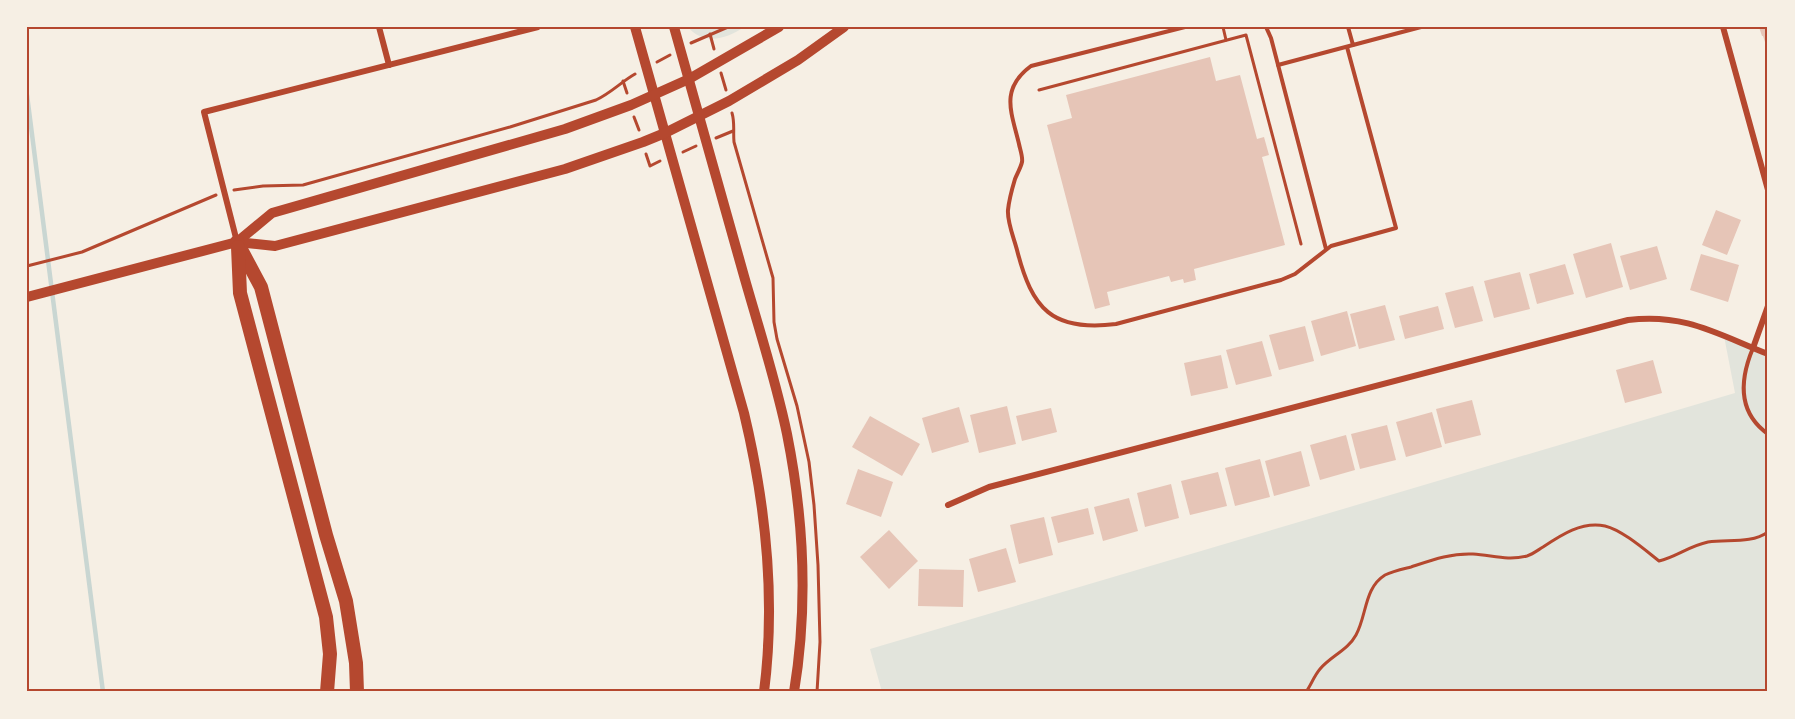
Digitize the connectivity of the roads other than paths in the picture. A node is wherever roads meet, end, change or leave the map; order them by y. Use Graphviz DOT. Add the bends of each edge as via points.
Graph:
graph roads {
  1 [pos="379,27"];
  2 [pos="538,27"];
  3 [pos="635,27"];
  4 [pos="674,27"];
  5 [pos="779,27"];
  6 [pos="844,27"];
  7 [pos="1158,27"];
  8 [pos="1185,27"];
  9 [pos="1266,27"];
  10 [pos="1348,27"];
  11 [pos="1421,27"];
  12 [pos="1723,27"];
  13 [pos="1159,34"];
  14 [pos="1353,45"];
  15 [pos="1347,47"];
  16 [pos="1278,64"];
  17 [pos="389,65"];
  18 [pos="689,79"];
  19 [pos="654,95"];
  20 [pos="699,117"];
  21 [pos="665,133"];
  22 [pos="1768,158"];
  23 [pos="1760,160"];
  24 [pos="1768,190"];
  25 [pos="237,242"];
  26 [pos="1326,249"];
  27 [pos="27,297"];
  28 [pos="1768,306"];
  29 [pos="1753,348"];
  30 [pos="1768,354"];
  31 [pos="1768,434"];
  32 [pos="948,505"];
  33 [pos="327,692"];
  34 [pos="357,692"];
  35 [pos="764,692"];
  36 [pos="794,692"];
  1 -- 17 [label="street"];
  2 -- 17 [label="street"];
  3 -- 19 [label="main road"];
  4 -- 18 [label="main road"];
  5 -- 18 [label="main road"];
  6 -- 20 [label="main road" via="774,75"];
  7 -- 13 [label="lane"];
  8 -- 13 [label="lane"];
  9 -- 16 [label="lane"];
  10 -- 14 [label="lane"];
  11 -- 14 [label="lane"];
  12 -- 23 [label="street"];
  13 -- 26 [label="lane" via="1031,66 1013,84 1009,97 1023,161 1008,212 1024,278 1034,297 1062,322 1094,327 1116,324 1281,280 1295,274"];
  14 -- 15 [label="lane"];
  15 -- 16 [label="lane"];
  15 -- 26 [label="lane" via="1396,228"];
  16 -- 26 [label="lane"];
  17 -- 25 [label="street" via="204,112"];
  18 -- 19 [label="main road"];
  18 -- 20 [label="main road"];
  19 -- 21 [label="main road"];
  19 -- 25 [label="main road" via="565,129 272,213"];
  20 -- 21 [label="main road"];
  20 -- 36 [label="main road" via="778,396 792,461 802,568 801,643"];
  21 -- 25 [label="main road" via="565,169 275,246"];
  21 -- 35 [label="main road" via="756,464 768,564"];
  22 -- 23 [label="street"];
  23 -- 24 [label="street"];
  25 -- 27 [label="main road"];
  25 -- 33 [label="highway" via="240,293 326,617 330,654"];
  25 -- 34 [label="highway" via="261,287 346,600"];
  28 -- 29 [label="street"];
  29 -- 30 [label="street"];
  29 -- 31 [label="lane" via="1742,381 1743,393 1750,413"];
  29 -- 32 [label="street" via="1693,323 1647,317 1628,320 989,487"];
}
